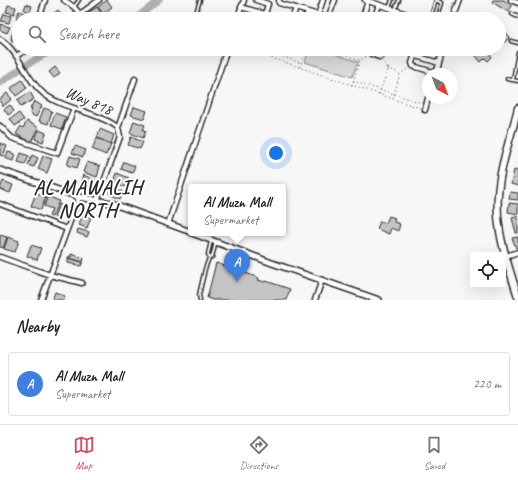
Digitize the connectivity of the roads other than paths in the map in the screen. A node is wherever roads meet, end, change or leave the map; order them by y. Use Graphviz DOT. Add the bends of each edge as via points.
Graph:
graph roads {
  1 [pos="45,0"];
  2 [pos="64,0"];
  3 [pos="79,0"];
  4 [pos="99,0"];
  5 [pos="200,0"];
  6 [pos="244,0"];
  7 [pos="256,0"];
  8 [pos="291,0"];
  9 [pos="323,0"];
  10 [pos="335,0"];
  11 [pos="392,0"];
  12 [pos="399,0"];
  13 [pos="460,0"];
  14 [pos="511,0"];
  15 [pos="279,1"];
  16 [pos="367,1"];
  17 [pos="518,3"];
  18 [pos="379,5"];
  19 [pos="289,6"];
  20 [pos="74,7"];
  21 [pos="241,7"];
  22 [pos="296,8"];
  23 [pos="389,8"];
  24 [pos="395,10"];
  25 [pos="41,12"];
  26 [pos="78,12"];
  27 [pos="83,12"];
  28 [pos="196,12"];
  29 [pos="239,12"];
  30 [pos="258,12"];
  31 [pos="266,12"];
  32 [pos="295,12"];
  33 [pos="308,12"];
  34 [pos="319,12"];
  35 [pos="330,12"];
  36 [pos="364,12"];
  37 [pos="376,12"];
  38 [pos="401,12"];
  39 [pos="432,12"];
  40 [pos="439,12"];
  41 [pos="455,12"];
  42 [pos="512,14"];
  43 [pos="518,17"];
  44 [pos="0,39"];
  45 [pos="510,41"];
  46 [pos="518,43"];
  47 [pos="12,51"];
  48 [pos="518,52"];
  49 [pos="16,56"];
  50 [pos="225,56"];
  51 [pos="442,56"];
  52 [pos="439,63"];
  53 [pos="438,68"];
  54 [pos="422,69"];
  55 [pos="135,79"];
  56 [pos="507,79"];
  57 [pos="513,80"];
  58 [pos="518,81"];
  59 [pos="426,104"];
  60 [pos="74,108"];
  61 [pos="518,108"];
  62 [pos="425,110"];
  63 [pos="516,120"];
  64 [pos="0,126"];
  65 [pos="118,128"];
  66 [pos="0,170"];
  67 [pos="79,197"];
  68 [pos="97,201"];
  69 [pos="0,204"];
  70 [pos="168,224"];
  71 [pos="67,229"];
  72 [pos="188,232"];
  73 [pos="200,236"];
  74 [pos="214,241"];
  75 [pos="505,252"];
  76 [pos="518,252"];
  77 [pos="506,256"];
  78 [pos="0,257"];
  79 [pos="209,258"];
  80 [pos="50,275"];
  81 [pos="322,280"];
  82 [pos="82,283"];
  83 [pos="518,297"];
  84 [pos="41,300"];
  85 [pos="200,300"];
  86 [pos="315,300"];
  87 [pos="379,300"];
  1 -- 25 [label="street"];
  2 -- 20 [label="street"];
  3 -- 20 [label="lane"];
  4 -- 27 [label="street"];
  5 -- 28 [label="lane"];
  6 -- 21 [label="street"];
  7 -- 31 [label="street" via="268,4"];
  8 -- 19 [label="street"];
  9 -- 34 [label="street"];
  10 -- 35 [label="street"];
  11 -- 23 [label="lane"];
  12 -- 24 [label="lane"];
  13 -- 41 [label="street"];
  14 -- 17 [label="street"];
  15 -- 19 [label="street"];
  16 -- 18 [label="street"];
  16 -- 36 [label="street"];
  18 -- 23 [label="street"];
  18 -- 37 [label="street"];
  19 -- 22 [label="street"];
  20 -- 26 [label="street"];
  21 -- 29 [label="street"];
  21 -- 30 [label="street"];
  22 -- 32 [label="street"];
  22 -- 33 [label="street"];
  23 -- 24 [label="street"];
  24 -- 38 [label="street"];
  39 -- 40 [label="lane" via="436,0 442,3"];
  42 -- 43 [label="lane"];
  44 -- 47 [label="street, Way 818"];
  45 -- 46 [label="lane"];
  48 -- 57 [label="lane"];
  49 -- 60 [label="street, Way 818" via="43,93"];
  50 -- 70 [label="street"];
  51 -- 52 [label="street"];
  52 -- 53 [label="street"];
  52 -- 54 [label="street" via="414,57 412,65"];
  55 -- 65 [label="street"];
  56 -- 57 [label="lane"];
  57 -- 58 [label="lane"];
  59 -- 62 [label="street"];
  60 -- 64 [label="street" via="58,153 12,138"];
  60 -- 65 [label="street, Way 818" via="94,114"];
  61 -- 63 [label="main road"];
  63 -- 75 [label="main road" via="503,164 498,196 500,230"];
  65 -- 68 [label="street, Way 818" via="120,137"];
  66 -- 67 [label="street"];
  67 -- 68 [label="street"];
  67 -- 71 [label="street"];
  68 -- 70 [label="street" via="112,203"];
  69 -- 71 [label="street"];
  70 -- 72 [label="street"];
  71 -- 80 [label="street"];
  73 -- 74 [label="street"];
  74 -- 79 [label="lane" via="208,254"];
  74 -- 79 [label="lane" via="212,257"];
  74 -- 81 [label="street"];
  76 -- 77 [label="street"];
  77 -- 83 [label="main road"];
  78 -- 80 [label="street"];
  79 -- 85 [label="lane" via="198,295"];
  80 -- 82 [label="street"];
  80 -- 84 [label="street"];
  81 -- 86 [label="street"];
  81 -- 87 [label="street"];
}
